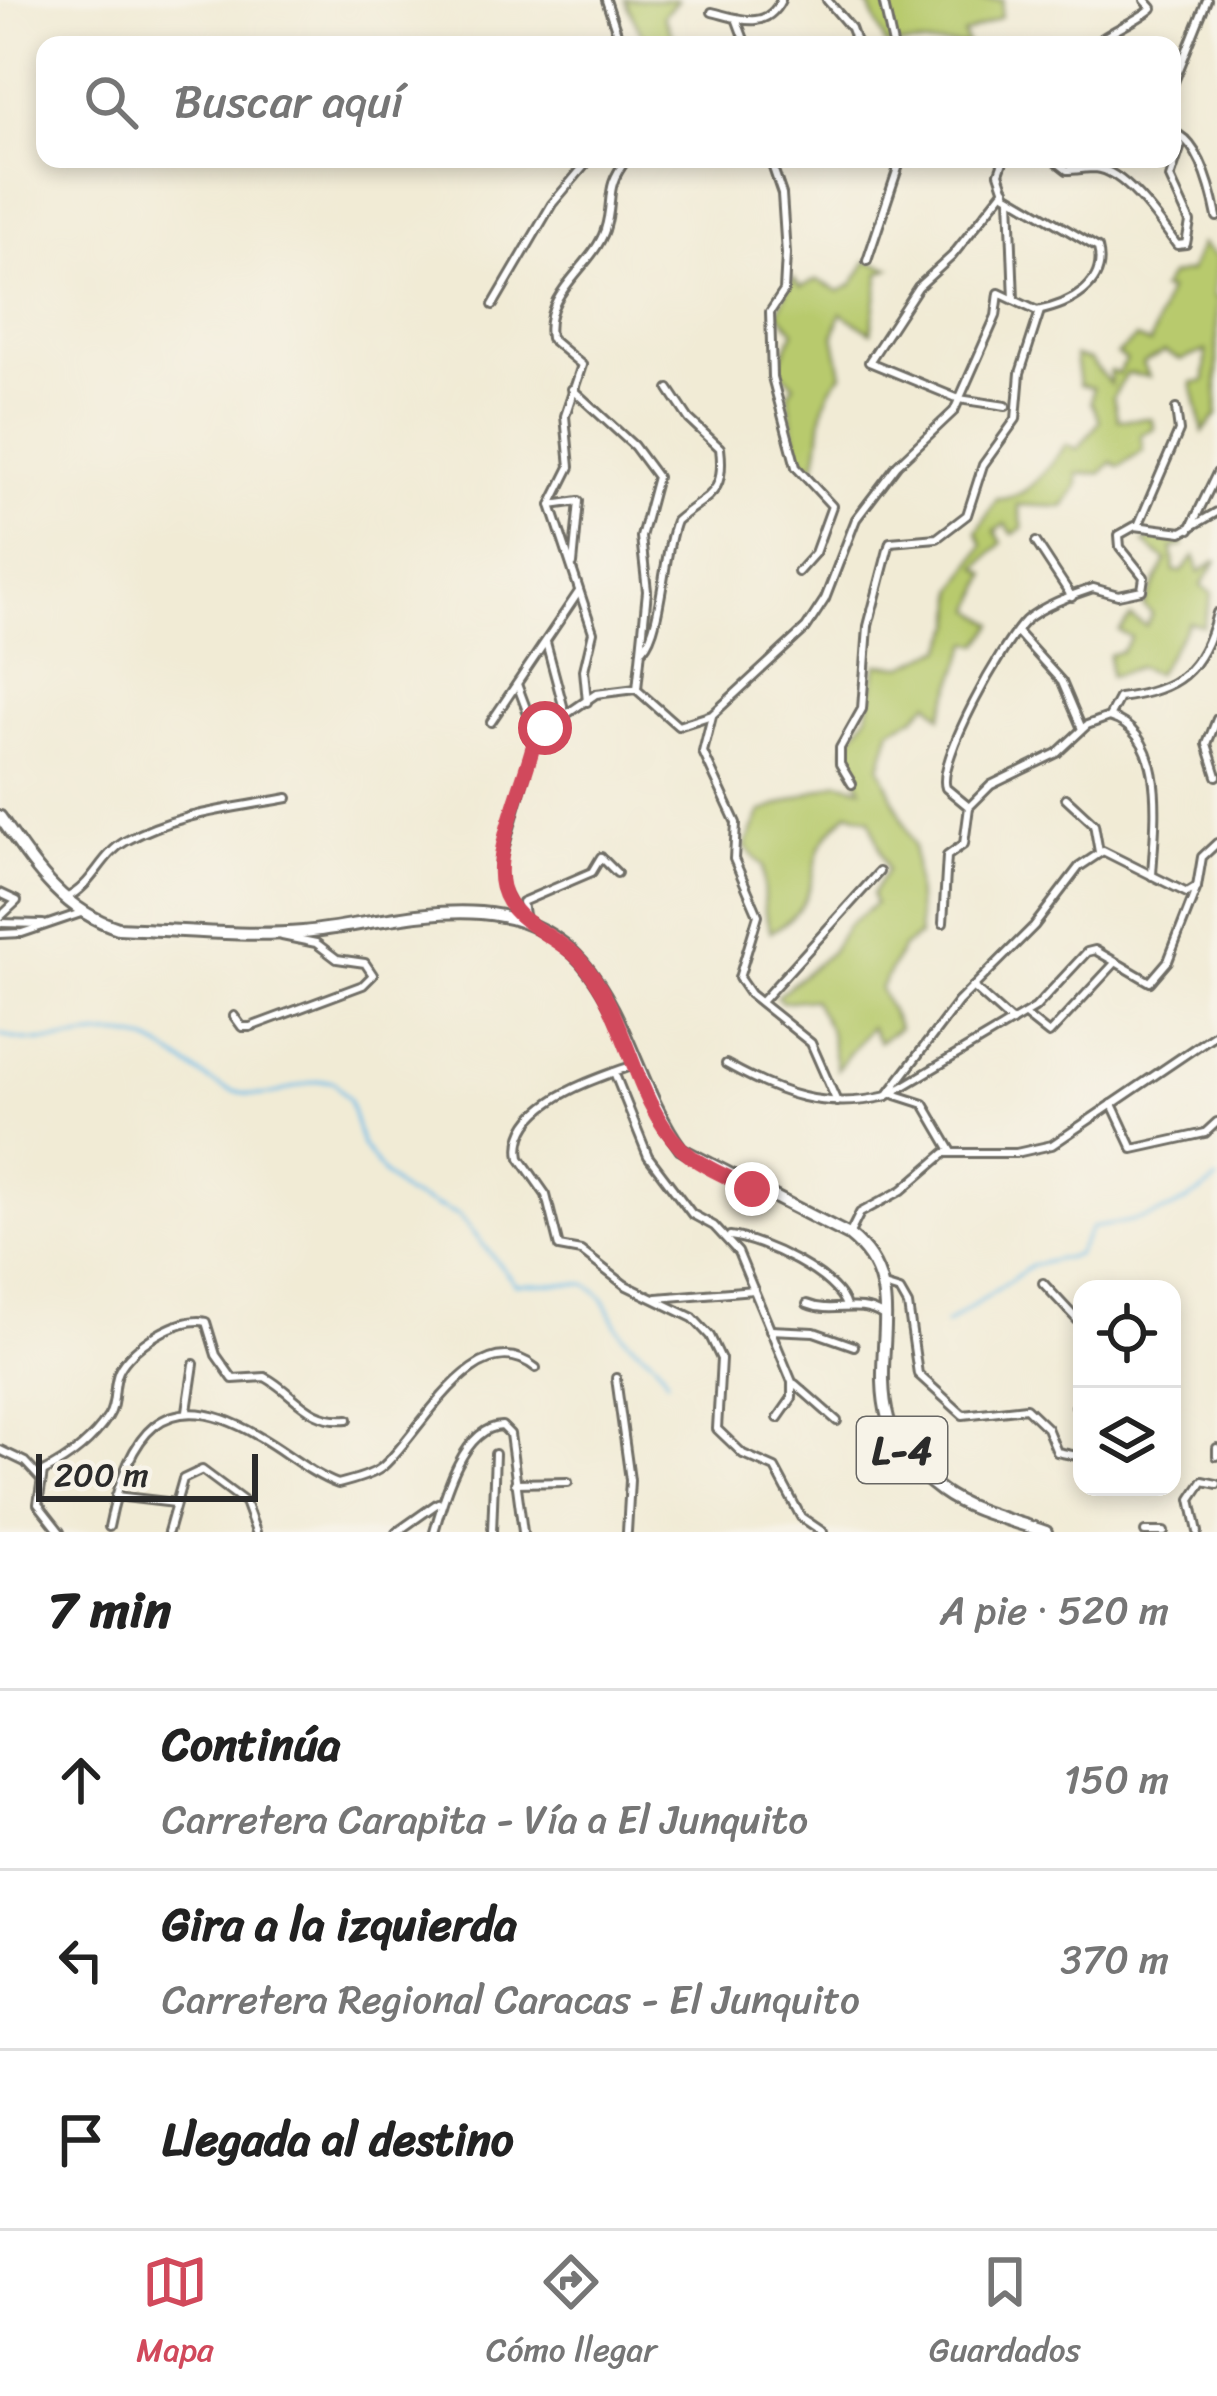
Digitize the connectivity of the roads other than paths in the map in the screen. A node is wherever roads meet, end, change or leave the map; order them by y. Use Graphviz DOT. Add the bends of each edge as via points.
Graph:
graph roads {
  1 [pos="606,0"];
  2 [pos="781,0"];
  3 [pos="827,0"];
  4 [pos="883,0"];
  5 [pos="1145,0"];
  6 [pos="1207,0"];
  7 [pos="712,12"];
  8 [pos="736,18"];
  9 [pos="618,36"];
  10 [pos="743,36"];
  11 [pos="854,36"];
  12 [pos="891,36"];
  13 [pos="1105,36"];
  14 [pos="1181,65"];
  15 [pos="1181,138"];
  16 [pos="582,168"];
  17 [pos="619,168"];
  18 [pos="773,168"];
  19 [pos="898,168"];
  20 [pos="1001,168"];
  21 [pos="1064,168"];
  22 [pos="1099,168"];
  23 [pos="1099,168"];
  24 [pos="1170,168"];
  25 [pos="1008,193"];
  26 [pos="1217,217"];
  27 [pos="867,261"];
  28 [pos="1014,300"];
  29 [pos="494,305"];
  30 [pos="1040,311"];
  31 [pos="572,389"];
  32 [pos="669,389"];
  33 [pos="959,399"];
  34 [pos="1006,406"];
  35 [pos="1176,409"];
  36 [pos="1217,473"];
  37 [pos="551,505"];
  38 [pos="1217,512"];
  39 [pos="1138,526"];
  40 [pos="1190,530"];
  41 [pos="1036,542"];
  42 [pos="573,571"];
  43 [pos="798,572"];
  44 [pos="578,593"];
  45 [pos="1072,597"];
  46 [pos="1217,614"];
  47 [pos="1017,632"];
  48 [pos="545,642"];
  49 [pos="642,649"];
  50 [pos="517,684"];
  51 [pos="636,689"];
  52 [pos="586,702"];
  53 [pos="565,713"];
  54 [pos="712,715"];
  55 [pos="1109,717"];
  56 [pos="1217,719"];
  57 [pos="491,722"];
  58 [pos="1082,729"];
  59 [pos="536,735"];
  60 [pos="1217,776"];
  61 [pos="851,784"];
  62 [pos="288,798"];
  63 [pos="1066,798"];
  64 [pos="969,807"];
  65 [pos="0,817"];
  66 [pos="1217,843"];
  67 [pos="1099,852"];
  68 [pos="879,872"];
  69 [pos="617,873"];
  70 [pos="1152,877"];
  71 [pos="1197,887"];
  72 [pos="0,893"];
  73 [pos="62,899"];
  74 [pos="81,913"];
  75 [pos="0,920"];
  76 [pos="522,920"];
  77 [pos="943,923"];
  78 [pos="52,925"];
  79 [pos="273,932"];
  80 [pos="0,934"];
  81 [pos="1115,963"];
  82 [pos="973,987"];
  83 [pos="761,1002"];
  84 [pos="1025,1015"];
  85 [pos="234,1016"];
  86 [pos="1012,1022"];
  87 [pos="1217,1033"];
  88 [pos="636,1064"];
  89 [pos="726,1064"];
  90 [pos="614,1072"];
  91 [pos="887,1096"];
  92 [pos="840,1103"];
  93 [pos="1112,1104"];
  94 [pos="1217,1122"];
  95 [pos="952,1152"];
  96 [pos="849,1235"];
  97 [pos="726,1236"];
  98 [pos="1043,1283"];
  99 [pos="884,1286"];
  100 [pos="754,1290"];
  101 [pos="653,1299"];
  102 [pos="807,1304"];
  103 [pos="846,1307"];
  104 [pos="1073,1315"];
  105 [pos="885,1318"];
  106 [pos="770,1330"];
  107 [pos="854,1346"];
  108 [pos="194,1364"];
  109 [pos="536,1368"];
  110 [pos="616,1378"];
  111 [pos="792,1382"];
  112 [pos="187,1411"];
  113 [pos="778,1418"];
  114 [pos="348,1419"];
  115 [pos="837,1421"];
  116 [pos="0,1450"];
  117 [pos="495,1454"];
  118 [pos="1073,1455"];
  119 [pos="40,1478"];
  120 [pos="568,1482"];
  121 [pos="515,1483"];
  122 [pos="1217,1484"];
  123 [pos="116,1496"];
  124 [pos="441,1501"];
  125 [pos="175,1503"];
  126 [pos="1013,1526"];
  127 [pos="109,1527"];
  128 [pos="60,1532"];
  129 [pos="168,1532"];
  130 [pos="256,1532"];
  131 [pos="397,1532"];
  132 [pos="434,1532"];
  133 [pos="492,1532"];
  134 [pos="523,1532"];
  135 [pos="627,1532"];
  136 [pos="823,1532"];
  137 [pos="1046,1532"];
  138 [pos="1145,1532"];
  139 [pos="1164,1532"];
  140 [pos="1198,1532"];
  1 -- 9 [label="street"];
  2 -- 8 [label="street" via="768,18"];
  3 -- 11 [label="street"];
  4 -- 12 [label="street"];
  5 -- 13 [label="street" via="1152,8"];
  6 -- 14 [label="street"];
  7 -- 8 [label="street"];
  8 -- 10 [label="street"];
  15 -- 26 [label="street"];
  16 -- 29 [label="street" via="552,204"];
  17 -- 31 [label="street" via="604,233 567,282 549,323 550,338 582,365"];
  18 -- 43 [label="street" via="786,254 784,291 770,312 772,377 796,466 832,506 815,554"];
  19 -- 27 [label="street"];
  20 -- 25 [label="street"];
  21 -- 23 [label="street"];
  22 -- 24 [label="street" via="1149,205 1177,245 1186,244 1190,222"];
  25 -- 28 [label="street"];
  25 -- 30 [label="street" via="1093,244 1100,258 1082,293"];
  25 -- 33 [label="street" via="918,287 869,362"];
  28 -- 30 [label="street"];
  28 -- 33 [label="street" via="999,293 997,316"];
  30 -- 61 [label="street" via="1016,419 983,465 967,515 938,538 890,542 868,626 862,709 840,748"];
  31 -- 37 [label="street" via="565,416 570,467"];
  31 -- 49 [label="street" via="657,477 641,537"];
  32 -- 49 [label="street" via="720,448 720,474 712,498 676,520 652,639"];
  33 -- 34 [label="street"];
  33 -- 54 [label="street" via="856,519 826,599 806,628"];
  35 -- 39 [label="street" via="1180,431"];
  36 -- 40 [label="street"];
  37 -- 42 [label="street"];
  37 -- 42 [label="street" via="579,501"];
  38 -- 40 [label="street"];
  39 -- 40 [label="street"];
  39 -- 45 [label="street" via="1118,540 1140,567 1142,590 1093,588"];
  41 -- 45 [label="street"];
  42 -- 44 [label="street"];
  44 -- 48 [label="street"];
  44 -- 52 [label="street" via="593,632"];
  45 -- 47 [label="street"];
  46 -- 55 [label="street" via="1192,667 1161,693 1119,698"];
  47 -- 58 [label="street" via="1062,682"];
  47 -- 64 [label="street" via="981,684 943,770 946,788"];
  48 -- 50 [label="street"];
  48 -- 53 [label="street"];
  49 -- 51 [label="street"];
  50 -- 57 [label="street"];
  50 -- 59 [label="street"];
  51 -- 52 [label="street" via="609,689"];
  51 -- 54 [label="street" via="678,726"];
  52 -- 53 [label="street"];
  53 -- 59 [label="street"];
  54 -- 83 [label="street" via="704,752 736,823 734,859 758,915 740,978"];
  55 -- 58 [label="street"];
  55 -- 70 [label="street" via="1142,747 1157,776"];
  56 -- 60 [label="street" via="1207,744"];
  58 -- 64 [label="street" via="1064,749 991,785"];
  59 -- 76 [label="street" via="500,863 502,888"];
  62 -- 73 [label="street" via="183,818 122,842 86,889"];
  63 -- 67 [label="street" via="1094,824"];
  64 -- 77 [label="street" via="964,844 947,856"];
  65 -- 73 [label="main road"];
  66 -- 71 [label="street" via="1202,857"];
  67 -- 70 [label="street"];
  67 -- 82 [label="street"];
  68 -- 83 [label="street"];
  69 -- 76 [label="street" via="601,857 592,872 522,902"];
  70 -- 71 [label="street" via="1180,893"];
  71 -- 81 [label="street" via="1156,978 1141,981"];
  72 -- 75 [label="street" via="17,901"];
  73 -- 74 [label="main road"];
  74 -- 78 [label="street"];
  74 -- 79 [label="main road" via="118,928"];
  75 -- 78 [label="street"];
  76 -- 79 [label="main road" via="465,910"];
  76 -- 88 [label="main road" via="580,960"];
  78 -- 80 [label="street"];
  79 -- 85 [label="street" via="316,943 374,974 250,1028"];
  81 -- 84 [label="street" via="1087,952"];
  81 -- 84 [label="street" via="1049,1034"];
  82 -- 86 [label="street"];
  82 -- 91 [label="street"];
  83 -- 92 [label="street" via="811,1043"];
  84 -- 86 [label="street"];
  86 -- 91 [label="street"];
  87 -- 93 [label="street"];
  88 -- 90 [label="street"];
  88 -- 96 [label="main road" via="681,1149"];
  89 -- 92 [label="street" via="777,1093"];
  90 -- 97 [label="street" via="658,1170 692,1214"];
  90 -- 101 [label="street" via="554,1101 517,1145 546,1195 554,1242"];
  91 -- 92 [label="street"];
  91 -- 95 [label="street" via="924,1104"];
  93 -- 94 [label="street" via="1133,1149"];
  93 -- 95 [label="street" via="1052,1145"];
  95 -- 96 [label="street" via="872,1204"];
  96 -- 99 [label="main road" via="873,1254"];
  97 -- 100 [label="street"];
  97 -- 103 [label="street" via="749,1239 833,1282"];
  98 -- 104 [label="street"];
  99 -- 105 [label="main road, L-4"];
  99 -- 118 [label="street" via="900,1291 908,1305 918,1374 963,1415 1026,1408 1057,1452"];
  100 -- 101 [label="street"];
  100 -- 106 [label="street"];
  101 -- 136 [label="street" via="693,1318 718,1348 717,1429 743,1454 775,1468 801,1517"];
  102 -- 103 [label="street"];
  103 -- 105 [label="street"];
  105 -- 126 [label="main road, L-4" via="880,1381 894,1440 944,1493"];
  106 -- 107 [label="street" via="814,1332"];
  106 -- 111 [label="street"];
  108 -- 112 [label="street"];
  109 -- 112 [label="street" via="514,1357 491,1360 435,1398 376,1472 338,1484 256,1434"];
  110 -- 135 [label="street" via="630,1480"];
  111 -- 113 [label="street"];
  111 -- 115 [label="street"];
  112 -- 123 [label="street" via="151,1425"];
  114 -- 119 [label="street" via="325,1419 265,1377 233,1379 206,1322 192,1320 123,1364 111,1414"];
  116 -- 119 [label="street"];
  117 -- 133 [label="street"];
  119 -- 128 [label="street" via="38,1504"];
  120 -- 121 [label="street"];
  121 -- 124 [label="street" via="510,1434 492,1426 467,1452"];
  121 -- 134 [label="street"];
  122 -- 140 [label="street" via="1203,1481 1191,1499"];
  123 -- 125 [label="street"];
  123 -- 127 [label="street"];
  124 -- 131 [label="street"];
  124 -- 132 [label="street"];
  125 -- 129 [label="street"];
  125 -- 130 [label="street" via="183,1480 202,1469 245,1502"];
  126 -- 137 [label="main road, L-4"];
  138 -- 139 [label="street"];
}
